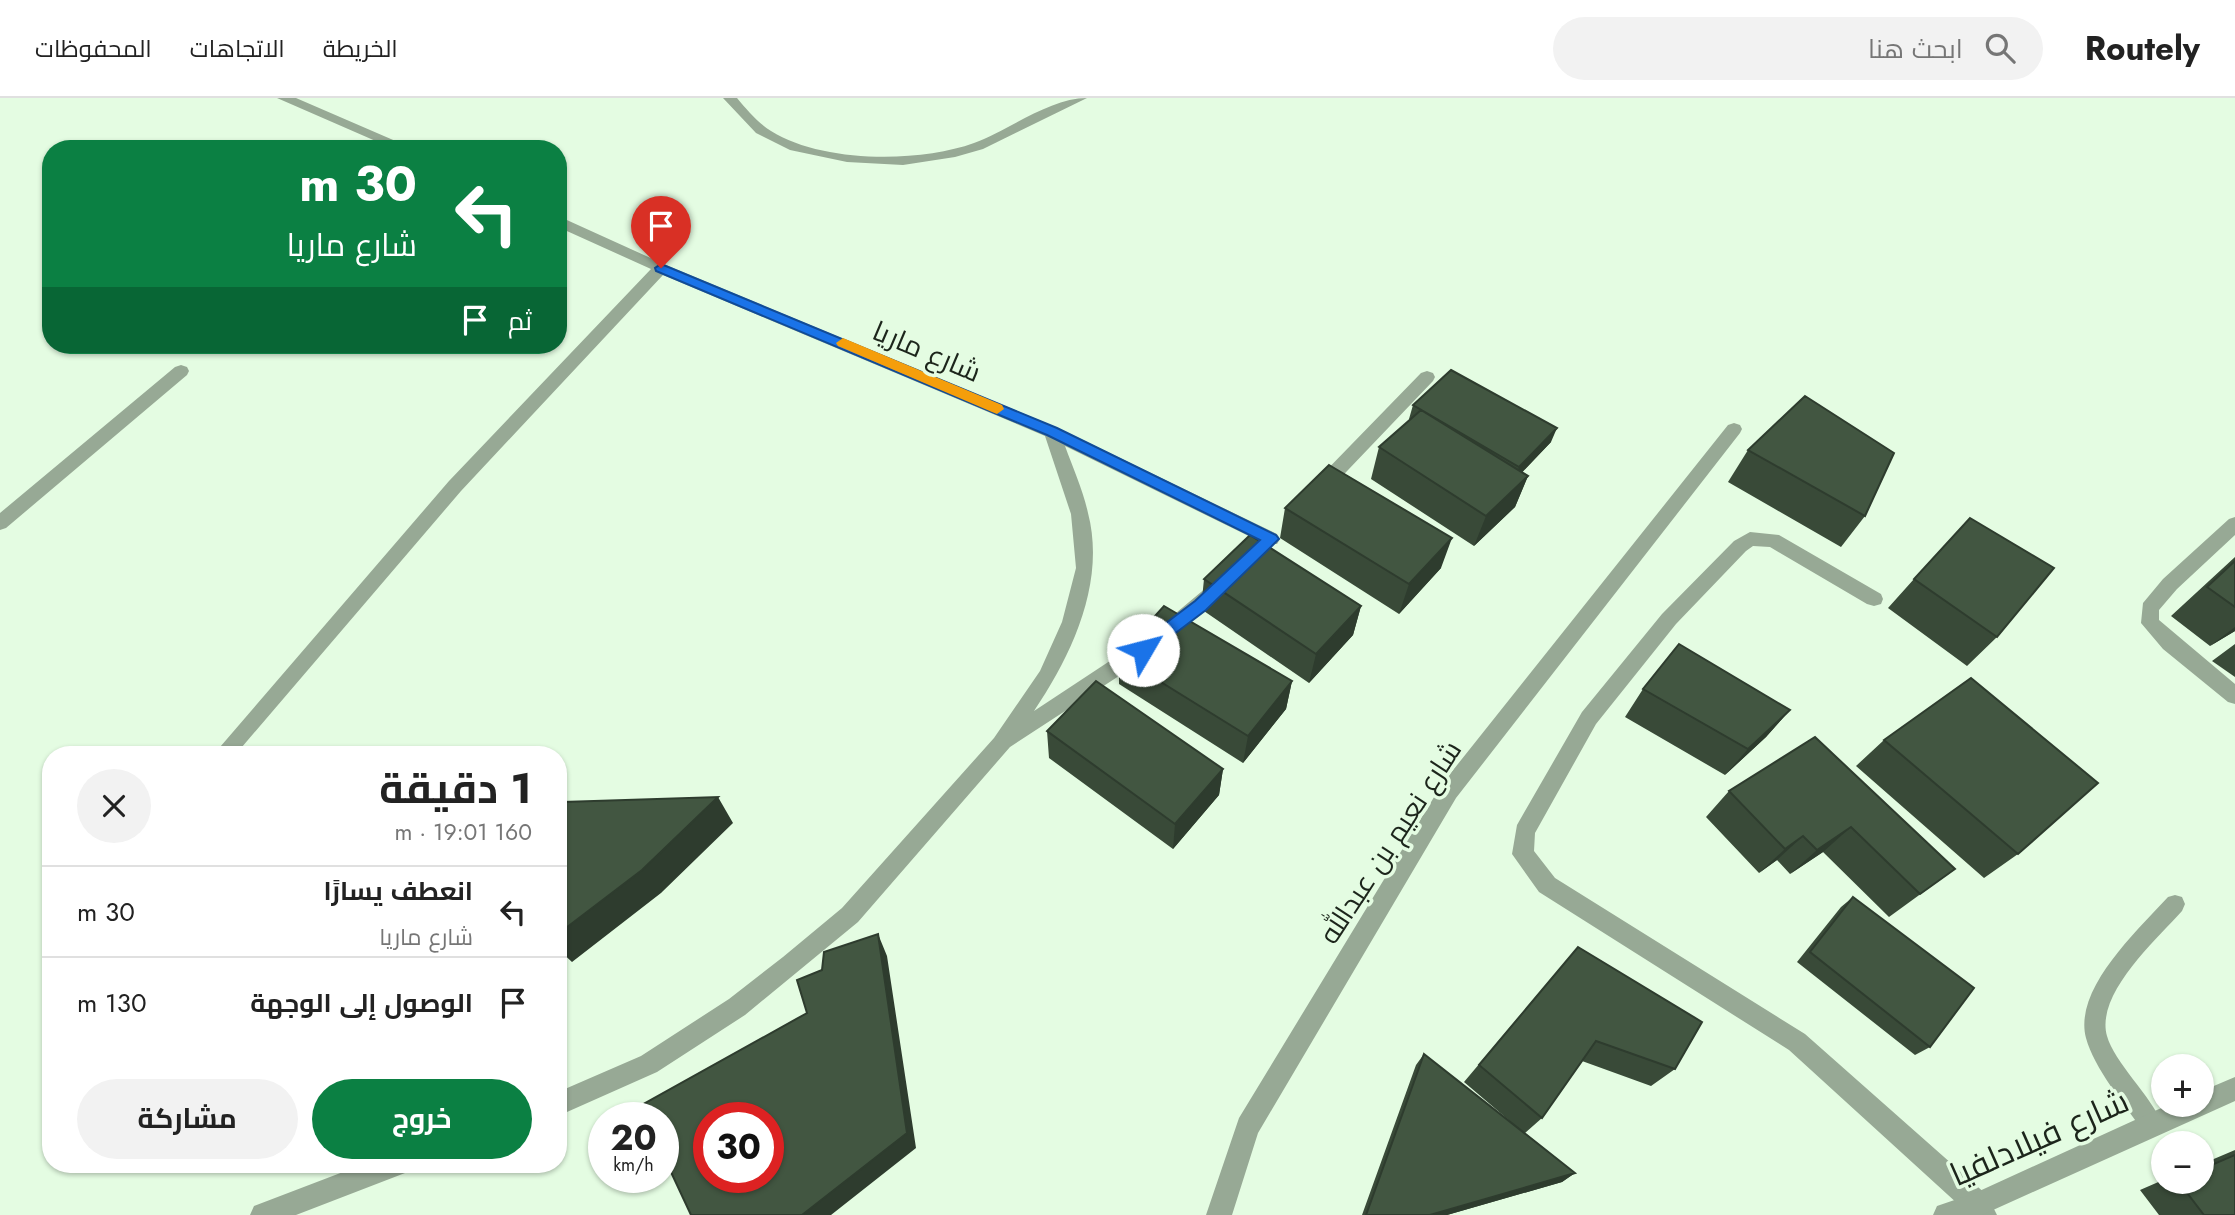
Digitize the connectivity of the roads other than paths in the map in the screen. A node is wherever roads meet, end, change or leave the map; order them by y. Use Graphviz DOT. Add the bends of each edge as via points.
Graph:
graph roads {
  1 [pos="284,98"];
  2 [pos="730,98"];
  3 [pos="1080,98"];
  4 [pos="385,140"];
  5 [pos="567,225"];
  6 [pos="661,268"];
  7 [pos="181,371"];
  8 [pos="1427,377"];
  9 [pos="1734,429"];
  10 [pos="1052,432"];
  11 [pos="1308,500"];
  12 [pos="0,523"];
  13 [pos="2235,524"];
  14 [pos="1271,539"];
  15 [pos="1231,577"];
  16 [pos="1874,599"];
  17 [pos="2235,696"];
  18 [pos="1001,744"];
  19 [pos="231,746"];
  20 [pos="2175,904"];
  21 [pos="2235,1089"];
  22 [pos="2214,1098"];
  23 [pos="567,1100"];
  24 [pos="2166,1117"];
  25 [pos="2151,1123"];
  26 [pos="373,1173"];
  27 [pos="1981,1210"];
  28 [pos="263,1215"];
  29 [pos="1219,1215"];
  30 [pos="1946,1215"];
  1 -- 4 [label="street"];
  2 -- 3 [label="street" via="748,120 772,137 843,159 886,160 977,147"];
  5 -- 6 [label="street, شارع ماريا"];
  6 -- 10 [label="street, شارع ماريا"];
  6 -- 19 [label="street" via="455,486"];
  7 -- 12 [label="street"];
  8 -- 11 [label="street"];
  9 -- 29 [label="street, شارع نعيم بن عبدالله" via="1449,791 1248,1127"];
  10 -- 14 [label="street, شارع ماريا"];
  10 -- 18 [label="street" via="1080,514 1085,568 1071,621 1048,675"];
  13 -- 17 [label="street" via="2170,584 2150,608 2150,623"];
  15 -- 18 [label="street" via="1201,606 1123,664"];
  16 -- 27 [label="street" via="1773,540 1750,539 1740,546 1669,619 1589,718 1524,832 1523,854 1547,884 1797,1042"];
  18 -- 23 [label="street" via="850,915 791,965 737,1007 649,1064"];
  20 -- 25 [label="lane" via="2116,973 2099,1001 2096,1038"];
  21 -- 22 [label="street, شارع فيلادلفيا"];
  24 -- 25 [label="street, شارع فيلادلفيا"];
  25 -- 27 [label="street, شارع فيلادلفيا"];
  26 -- 28 [label="street"];
  27 -- 30 [label="street, شارع فيلادلفيا"];
}
